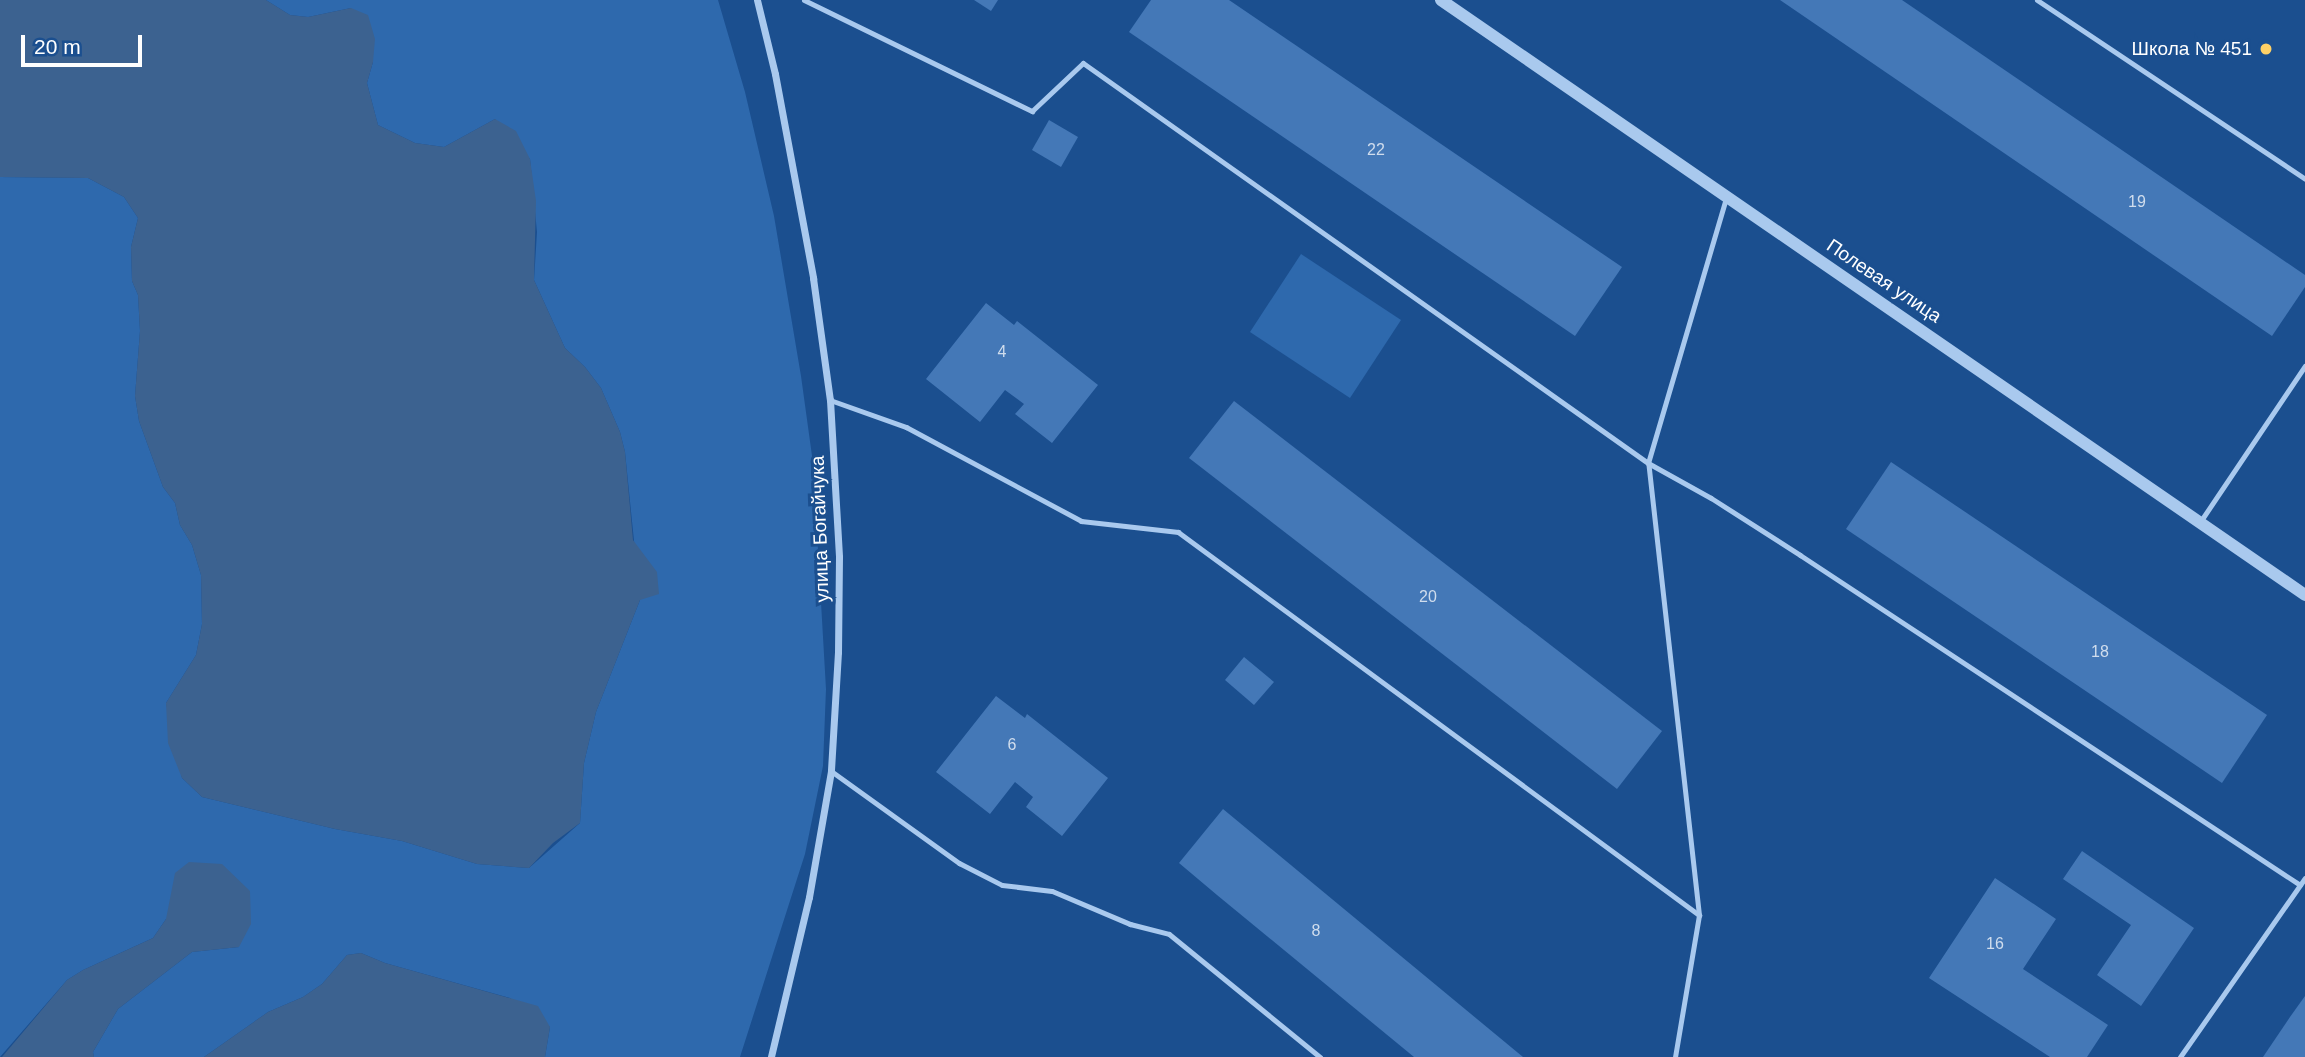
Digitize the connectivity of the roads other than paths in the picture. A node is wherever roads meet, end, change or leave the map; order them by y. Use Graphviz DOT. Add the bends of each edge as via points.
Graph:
graph roads {
  1 [pos="757,0"];
  2 [pos="804,0"];
  3 [pos="1441,0"];
  4 [pos="2037,0"];
  5 [pos="2305,179"];
  6 [pos="1727,197"];
  7 [pos="2305,366"];
  8 [pos="830,400"];
  9 [pos="1648,463"];
  10 [pos="2200,522"];
  11 [pos="2305,595"];
  12 [pos="831,771"];
  13 [pos="2305,878"];
  14 [pos="2300,885"];
  15 [pos="1699,915"];
  16 [pos="771,1057"];
  17 [pos="1320,1057"];
  18 [pos="1675,1057"];
  19 [pos="2180,1057"];
  1 -- 8 [label="street, улица Богайчука" via="813,278"];
  2 -- 9 [label="lane" via="1032,111 1083,63"];
  3 -- 6 [label="street, Полевая улица"];
  4 -- 5 [label="lane"];
  6 -- 9 [label="lane"];
  6 -- 10 [label="street, Полевая улица"];
  7 -- 10 [label="lane"];
  8 -- 12 [label="street, улица Богайчука" via="839,557"];
  8 -- 15 [label="lane" via="906,426 1081,521 1178,532"];
  9 -- 14 [label="lane" via="1778,541"];
  9 -- 15 [label="lane"];
  10 -- 11 [label="street, Полевая улица"];
  12 -- 16 [label="street, улица Богайчука" via="809,897"];
  12 -- 17 [label="lane" via="959,863 1002,885 1052,891 1130,924 1169,934"];
  13 -- 14 [label="lane"];
  14 -- 19 [label="lane"];
  15 -- 18 [label="lane"];
}
